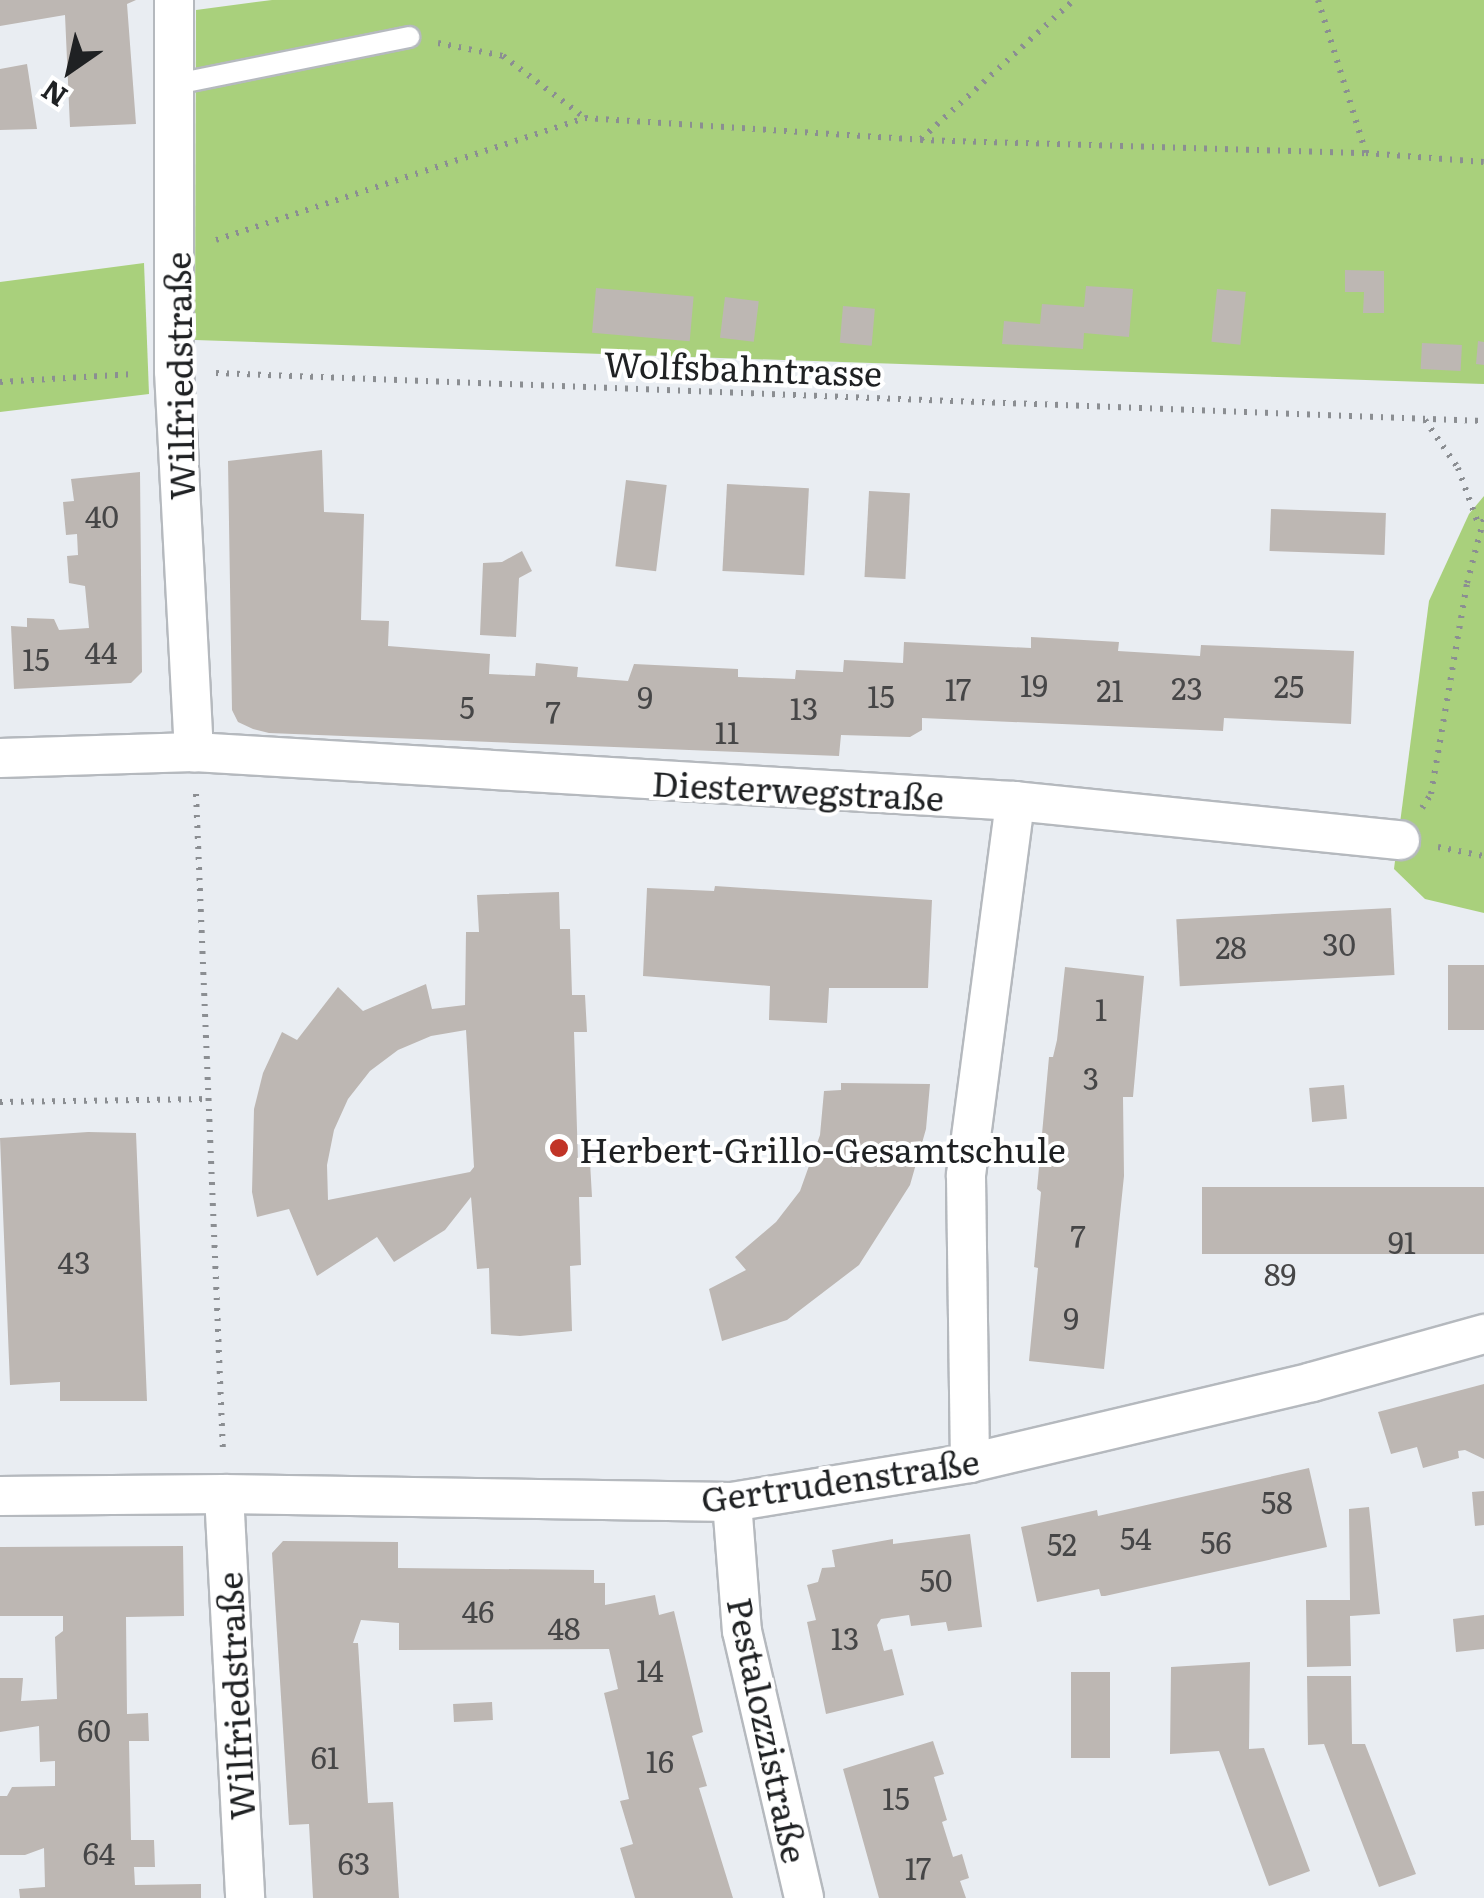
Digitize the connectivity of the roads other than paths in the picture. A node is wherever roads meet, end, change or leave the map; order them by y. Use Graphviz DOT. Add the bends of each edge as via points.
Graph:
graph roads {
  1 [pos="174,0"];
  2 [pos="409,36"];
  3 [pos="176,84"];
  4 [pos="194,752"];
  5 [pos="0,758"];
  6 [pos="1015,802"];
  7 [pos="1400,840"];
  8 [pos="1484,1334"];
  9 [pos="970,1463"];
  10 [pos="224,1494"];
  11 [pos="0,1496"];
  12 [pos="732,1502"];
  13 [pos="244,1898"];
  14 [pos="804,1898"];
  1 -- 3 [label="street, Wilfriedstraße"];
  2 -- 3 [label="lane"];
  3 -- 4 [label="street, Wilfriedstraße" via="174,371"];
  4 -- 5 [label="street, Diesterwegstraße"];
  4 -- 6 [label="street, Diesterwegstraße"];
  6 -- 7 [label="street, Diesterwegstraße"];
  6 -- 9 [label="street" via="966,1174"];
  8 -- 9 [label="street, Gertrudenstraße"];
  9 -- 12 [label="street, Gertrudenstraße"];
  10 -- 11 [label="street, Gertrudenstraße"];
  10 -- 12 [label="street, Gertrudenstraße"];
  10 -- 13 [label="street, Wilfriedstraße"];
  12 -- 14 [label="street, Pestalozzistraße" via="742,1632"];
}
